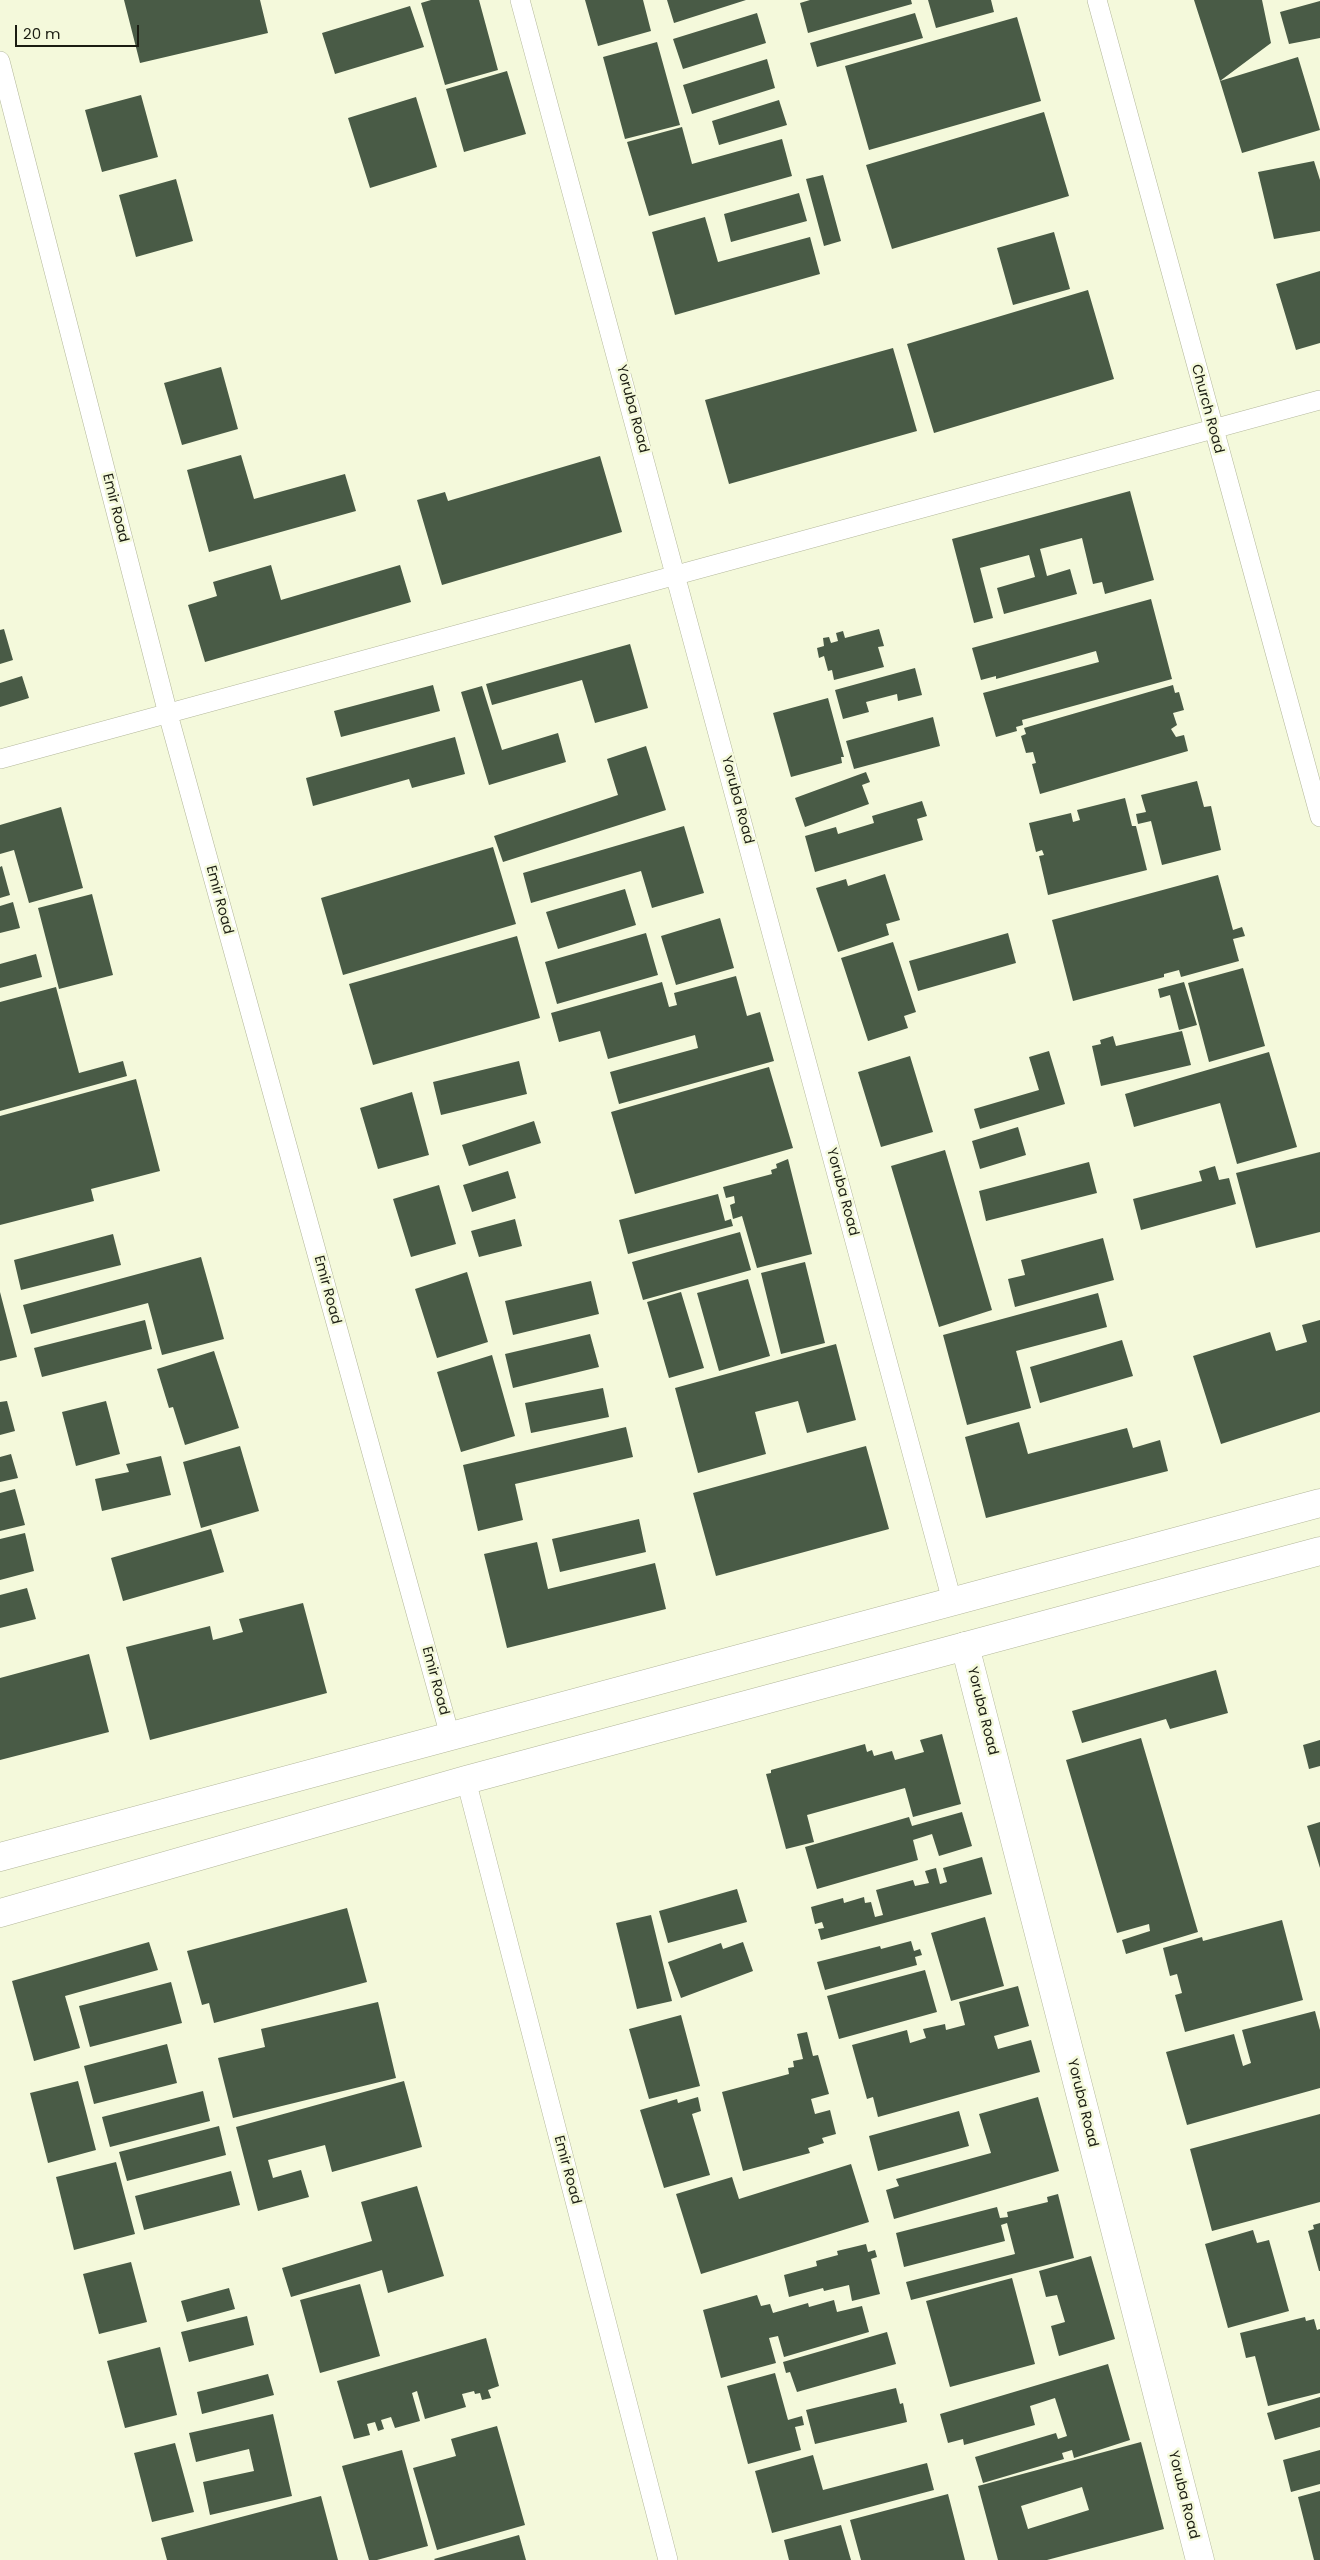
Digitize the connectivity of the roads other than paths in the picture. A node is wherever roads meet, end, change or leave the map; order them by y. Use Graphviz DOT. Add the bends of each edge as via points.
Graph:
graph roads {
  1 [pos="520,0"];
  2 [pos="1097,0"];
  3 [pos="0,61"];
  4 [pos="1320,400"];
  5 [pos="1213,430"];
  6 [pos="677,575"];
  7 [pos="168,714"];
  8 [pos="0,759"];
  9 [pos="1320,817"];
  10 [pos="1320,1503"];
  11 [pos="1320,1551"];
  12 [pos="952,1601"];
  13 [pos="965,1646"];
  14 [pos="450,1736"];
  15 [pos="466,1780"];
  16 [pos="0,1857"];
  17 [pos="0,1913"];
  18 [pos="668,2560"];
  19 [pos="1200,2560"];
  1 -- 6 [label="lane, Yoruba Road"];
  2 -- 5 [label="lane, Church Road"];
  3 -- 7 [label="lane, Emir Road"];
  4 -- 5 [label="lane"];
  5 -- 6 [label="lane"];
  5 -- 9 [label="lane, Church Road"];
  6 -- 7 [label="lane"];
  6 -- 12 [label="lane, Yoruba Road"];
  7 -- 8 [label="lane"];
  7 -- 14 [label="lane, Emir Road"];
  10 -- 12 [label="main road"];
  11 -- 13 [label="main road"];
  12 -- 14 [label="main road"];
  13 -- 15 [label="main road"];
  13 -- 19 [label="main road, Yoruba Road"];
  14 -- 16 [label="main road"];
  15 -- 17 [label="main road"];
  15 -- 18 [label="lane, Emir Road"];
}
